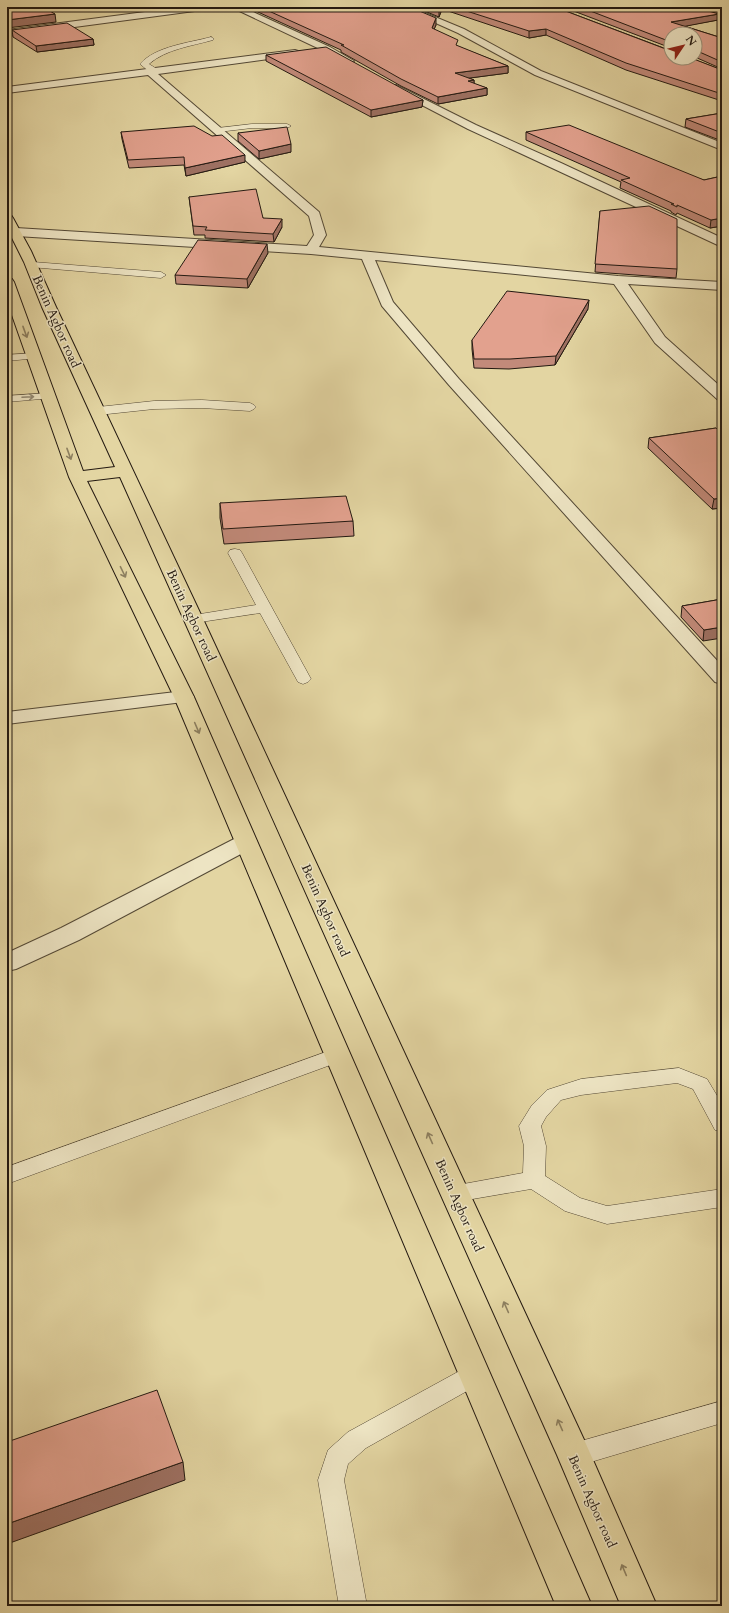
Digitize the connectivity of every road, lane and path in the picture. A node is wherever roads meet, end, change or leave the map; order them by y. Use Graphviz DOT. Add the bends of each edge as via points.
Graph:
graph roads {
  1 [pos="202,7"];
  2 [pos="235,7"];
  3 [pos="404,7"];
  4 [pos="706,7"];
  5 [pos="722,13"];
  6 [pos="7,33"];
  7 [pos="211,40"];
  8 [pos="328,49"];
  9 [pos="355,65"];
  10 [pos="151,71"];
  11 [pos="390,85"];
  12 [pos="7,90"];
  13 [pos="287,126"];
  14 [pos="218,130"];
  15 [pos="722,147"];
  16 [pos="12,225"];
  17 [pos="722,243"];
  18 [pos="311,250"];
  19 [pos="367,256"];
  20 [pos="32,265"];
  21 [pos="162,274"];
  22 [pos="618,280"];
  23 [pos="722,286"];
  24 [pos="10,296"];
  25 [pos="34,356"];
  26 [pos="7,358"];
  27 [pos="716,386"];
  28 [pos="48,396"];
  29 [pos="722,396"];
  30 [pos="7,398"];
  31 [pos="250,407"];
  32 [pos="98,411"];
  33 [pos="125,471"];
  34 [pos="77,477"];
  35 [pos="235,552"];
  36 [pos="264,608"];
  37 [pos="194,619"];
  38 [pos="722,678"];
  39 [pos="303,679"];
  40 [pos="184,697"];
  41 [pos="7,718"];
  42 [pos="246,842"];
  43 [pos="7,963"];
  44 [pos="337,1055"];
  45 [pos="722,1124"];
  46 [pos="7,1176"];
  47 [pos="534,1180"];
  48 [pos="455,1193"];
  49 [pos="722,1198"];
  50 [pos="474,1375"];
  51 [pos="722,1412"];
  52 [pos="574,1455"];
  53 [pos="353,1606"];
  54 [pos="574,1606"];
  55 [pos="639,1606"];
  1 -- 6 [label="street"];
  2 -- 8 [label="street"];
  3 -- 15 [label="street" via="461,31 538,73"];
  4 -- 5 [label="street"];
  7 -- 10 [label="lane" via="176,48 147,61 144,64"];
  8 -- 9 [label="street"];
  8 -- 10 [label="street"];
  10 -- 12 [label="street"];
  10 -- 14 [label="street"];
  11 -- 17 [label="street" via="472,127"];
  13 -- 14 [label="lane"];
  14 -- 18 [label="street" via="315,215 320,235"];
  16 -- 18 [label="street" via="94,236"];
  16 -- 20 [label="highway, Benin Agbor road"];
  18 -- 19 [label="street"];
  19 -- 22 [label="street"];
  19 -- 38 [label="street" via="387,303 454,382"];
  20 -- 21 [label="lane"];
  20 -- 32 [label="highway, Benin Agbor road"];
  22 -- 23 [label="street"];
  22 -- 27 [label="street" via="660,340"];
  24 -- 25 [label="highway, one-way"];
  25 -- 26 [label="lane"];
  25 -- 28 [label="highway"];
  27 -- 29 [label="street"];
  30 -- 28 [label="lane, one-way"];
  28 -- 34 [label="highway, one-way"];
  31 -- 32 [label="lane" via="154,405"];
  32 -- 33 [label="highway, Benin Agbor road"];
  33 -- 34 [label="highway"];
  33 -- 37 [label="highway, Benin Agbor road"];
  34 -- 40 [label="highway, one-way"];
  35 -- 36 [label="lane"];
  36 -- 37 [label="lane"];
  36 -- 39 [label="lane"];
  48 -- 37 [label="highway, Benin Agbor road, one-way"];
  40 -- 41 [label="street"];
  40 -- 42 [label="highway, one-way"];
  42 -- 43 [label="street" via="70,934"];
  42 -- 44 [label="highway"];
  44 -- 46 [label="lane"];
  44 -- 50 [label="highway"];
  45 -- 47 [label="lane" via="700,1084 679,1075 581,1088 554,1095 539,1111 530,1126 535,1146"];
  47 -- 48 [label="lane"];
  47 -- 49 [label="lane" via="573,1205 607,1215"];
  52 -- 48 [label="highway, Benin Agbor road, one-way"];
  50 -- 53 [label="lane" via="357,1440 337,1458 330,1480"];
  50 -- 54 [label="highway"];
  51 -- 52 [label="lane"];
  55 -- 52 [label="highway, Benin Agbor road, one-way"];
}
